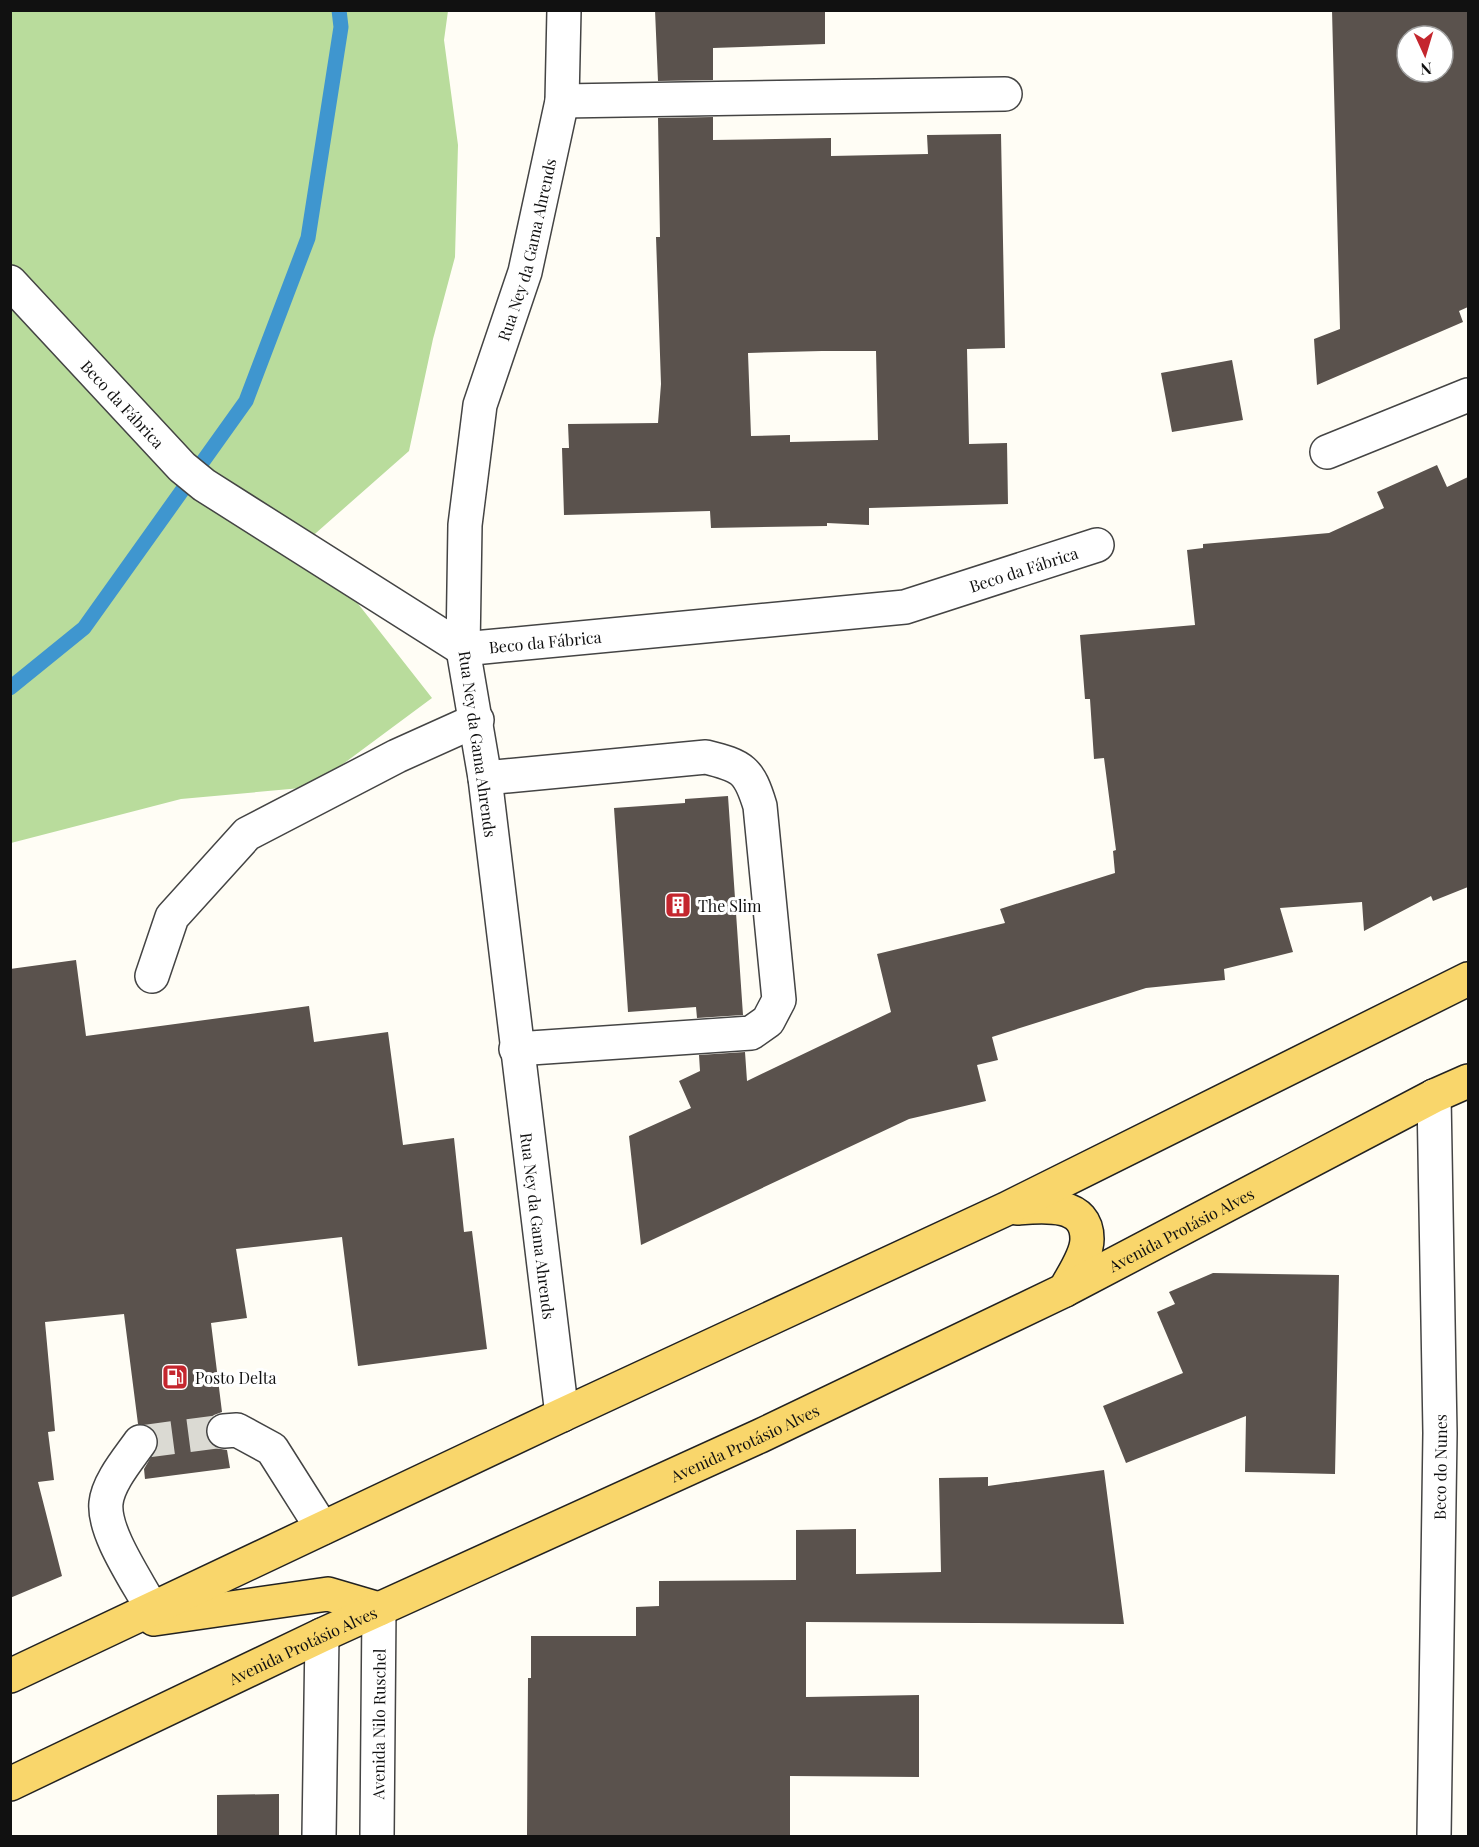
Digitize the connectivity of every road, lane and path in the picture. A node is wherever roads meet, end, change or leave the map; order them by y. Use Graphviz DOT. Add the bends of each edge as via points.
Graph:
graph roads {
  1 [pos="564,10"];
  2 [pos="1005,93"];
  3 [pos="562,101"];
  4 [pos="10,282"];
  5 [pos="1468,395"];
  6 [pos="1327,452"];
  7 [pos="1097,545"];
  8 [pos="463,649"];
  9 [pos="477,720"];
  10 [pos="486,778"];
  11 [pos="152,976"];
  12 [pos="1468,979"];
  13 [pos="516,1049"];
  14 [pos="1468,1081"];
  15 [pos="1434,1096"];
  16 [pos="1006,1209"];
  17 [pos="1065,1290"];
  18 [pos="562,1414"];
  19 [pos="224,1431"];
  20 [pos="1454,1433"];
  21 [pos="140,1442"];
  22 [pos="322,1528"];
  23 [pos="152,1609"];
  24 [pos="379,1609"];
  25 [pos="119,1624"];
  26 [pos="321,1635"];
  27 [pos="10,1676"];
  28 [pos="10,1784"];
  29 [pos="319,1836"];
  30 [pos="377,1836"];
  31 [pos="1434,1836"];
  1 -- 3 [label="street, Rua Ney da Gama Ahrends"];
  2 -- 3 [label="street"];
  3 -- 8 [label="street, Rua Ney da Gama Ahrends" via="525,272 480,405 465,525"];
  4 -- 8 [label="street, Beco da Fábrica" via="193,476"];
  5 -- 6 [label="street"];
  7 -- 8 [label="street, Beco da Fábrica" via="905,607"];
  8 -- 9 [label="street, Rua Ney da Gama Ahrends"];
  9 -- 10 [label="street, Rua Ney da Gama Ahrends"];
  9 -- 11 [label="street" via="397,756 246,834 172,917"];
  10 -- 13 [label="street, Rua Ney da Gama Ahrends"];
  10 -- 13 [label="street" via="706,757 732,763 752,779 760,806 779,1000 768,1021 751,1033"];
  12 -- 16 [label="main road"];
  13 -- 18 [label="street, Rua Ney da Gama Ahrends"];
  14 -- 15 [label="main road, Avenida Protásio Alves"];
  15 -- 17 [label="main road, Avenida Protásio Alves"];
  15 -- 20 [label="street, Beco do Nunes"];
  16 -- 17 [label="main road" via="1059,1207 1073,1212 1084,1224 1087,1240"];
  16 -- 18 [label="main road"];
  17 -- 24 [label="main road, Avenida Protásio Alves" via="760,1436"];
  18 -- 22 [label="main road"];
  19 -- 22 [label="street" via="237,1430 272,1449"];
  20 -- 31 [label="street, Beco do Nunes"];
  21 -- 23 [label="street" via="106,1501 108,1526"];
  22 -- 23 [label="main road"];
  23 -- 25 [label="main road"];
  24 -- 25 [label="main road" via="328,1594"];
  24 -- 26 [label="main road, Avenida Protásio Alves"];
  24 -- 30 [label="street, Avenida Nilo Ruschel"];
  25 -- 27 [label="main road"];
  26 -- 28 [label="main road, Avenida Protásio Alves"];
  26 -- 29 [label="street"];
}
